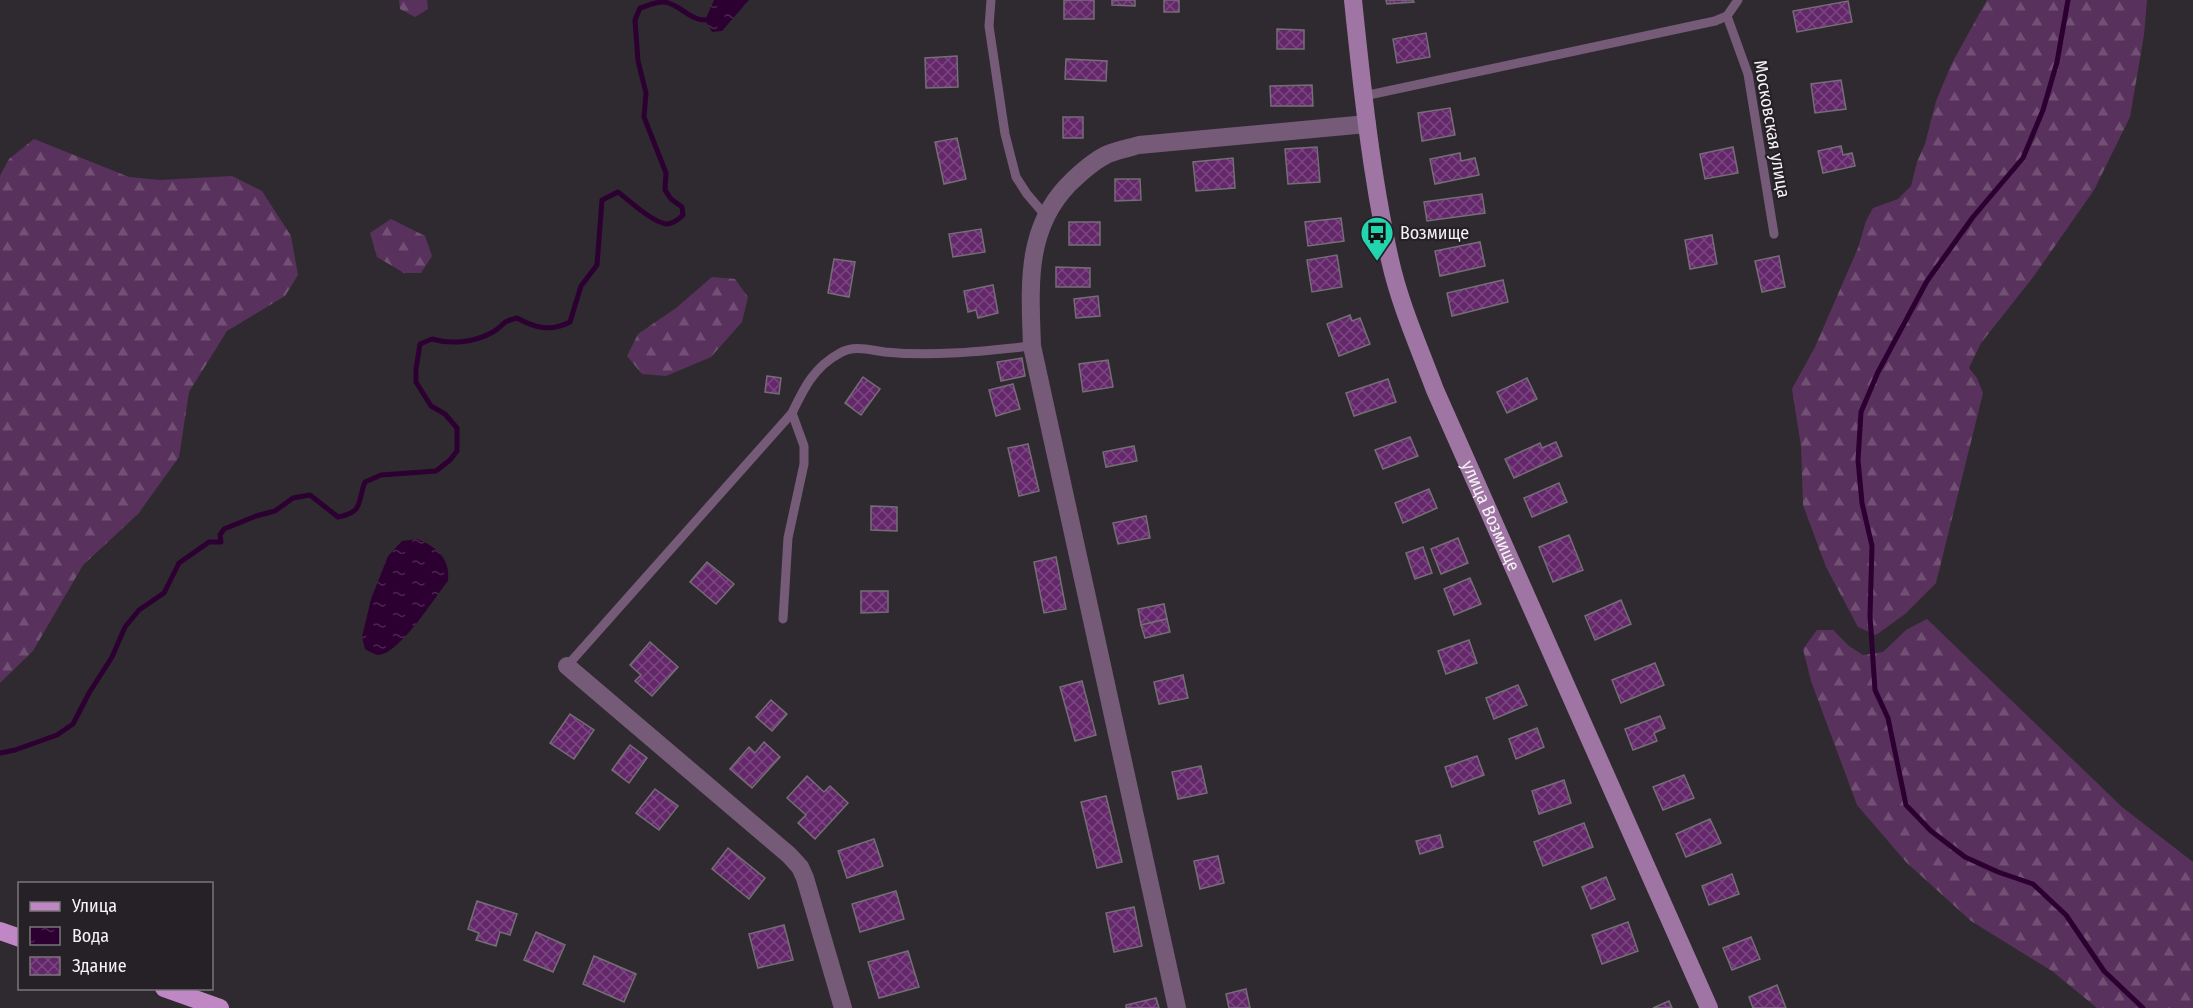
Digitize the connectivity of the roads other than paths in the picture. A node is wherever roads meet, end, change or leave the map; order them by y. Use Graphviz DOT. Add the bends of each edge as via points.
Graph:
graph roads {
  1 [pos="991,0"];
  2 [pos="1353,0"];
  3 [pos="1738,0"];
  4 [pos="1728,16"];
  5 [pos="1364,96"];
  6 [pos="1367,124"];
  7 [pos="1045,215"];
  8 [pos="1774,234"];
  9 [pos="1032,345"];
  10 [pos="792,413"];
  11 [pos="783,619"];
  12 [pos="567,666"];
  13 [pos="0,931"];
  14 [pos="18,937"];
  15 [pos="170,990"];
  16 [pos="220,1008"];
  17 [pos="843,1008"];
  18 [pos="1178,1008"];
  19 [pos="1709,1008"];
  1 -- 7 [label="lane" via="989,26 1005,134 1016,177"];
  2 -- 5 [label="main road, улица Возмище"];
  3 -- 4 [label="lane"];
  4 -- 5 [label="lane"];
  4 -- 8 [label="lane, Московская улица" via="1748,74"];
  5 -- 6 [label="main road, улица Возмище"];
  6 -- 7 [label="street" via="1139,145 1108,154 1081,171"];
  6 -- 19 [label="main road, улица Возмище" via="1391,261 1431,380"];
  7 -- 9 [label="street" via="1032,259"];
  9 -- 10 [label="lane" via="933,354 858,348 841,352 807,381"];
  9 -- 18 [label="street"];
  10 -- 11 [label="lane" via="804,446 804,464 788,538"];
  10 -- 12 [label="lane"];
  12 -- 17 [label="street" via="800,867"];
  13 -- 14 [label="main road"];
  15 -- 16 [label="main road"];
}
